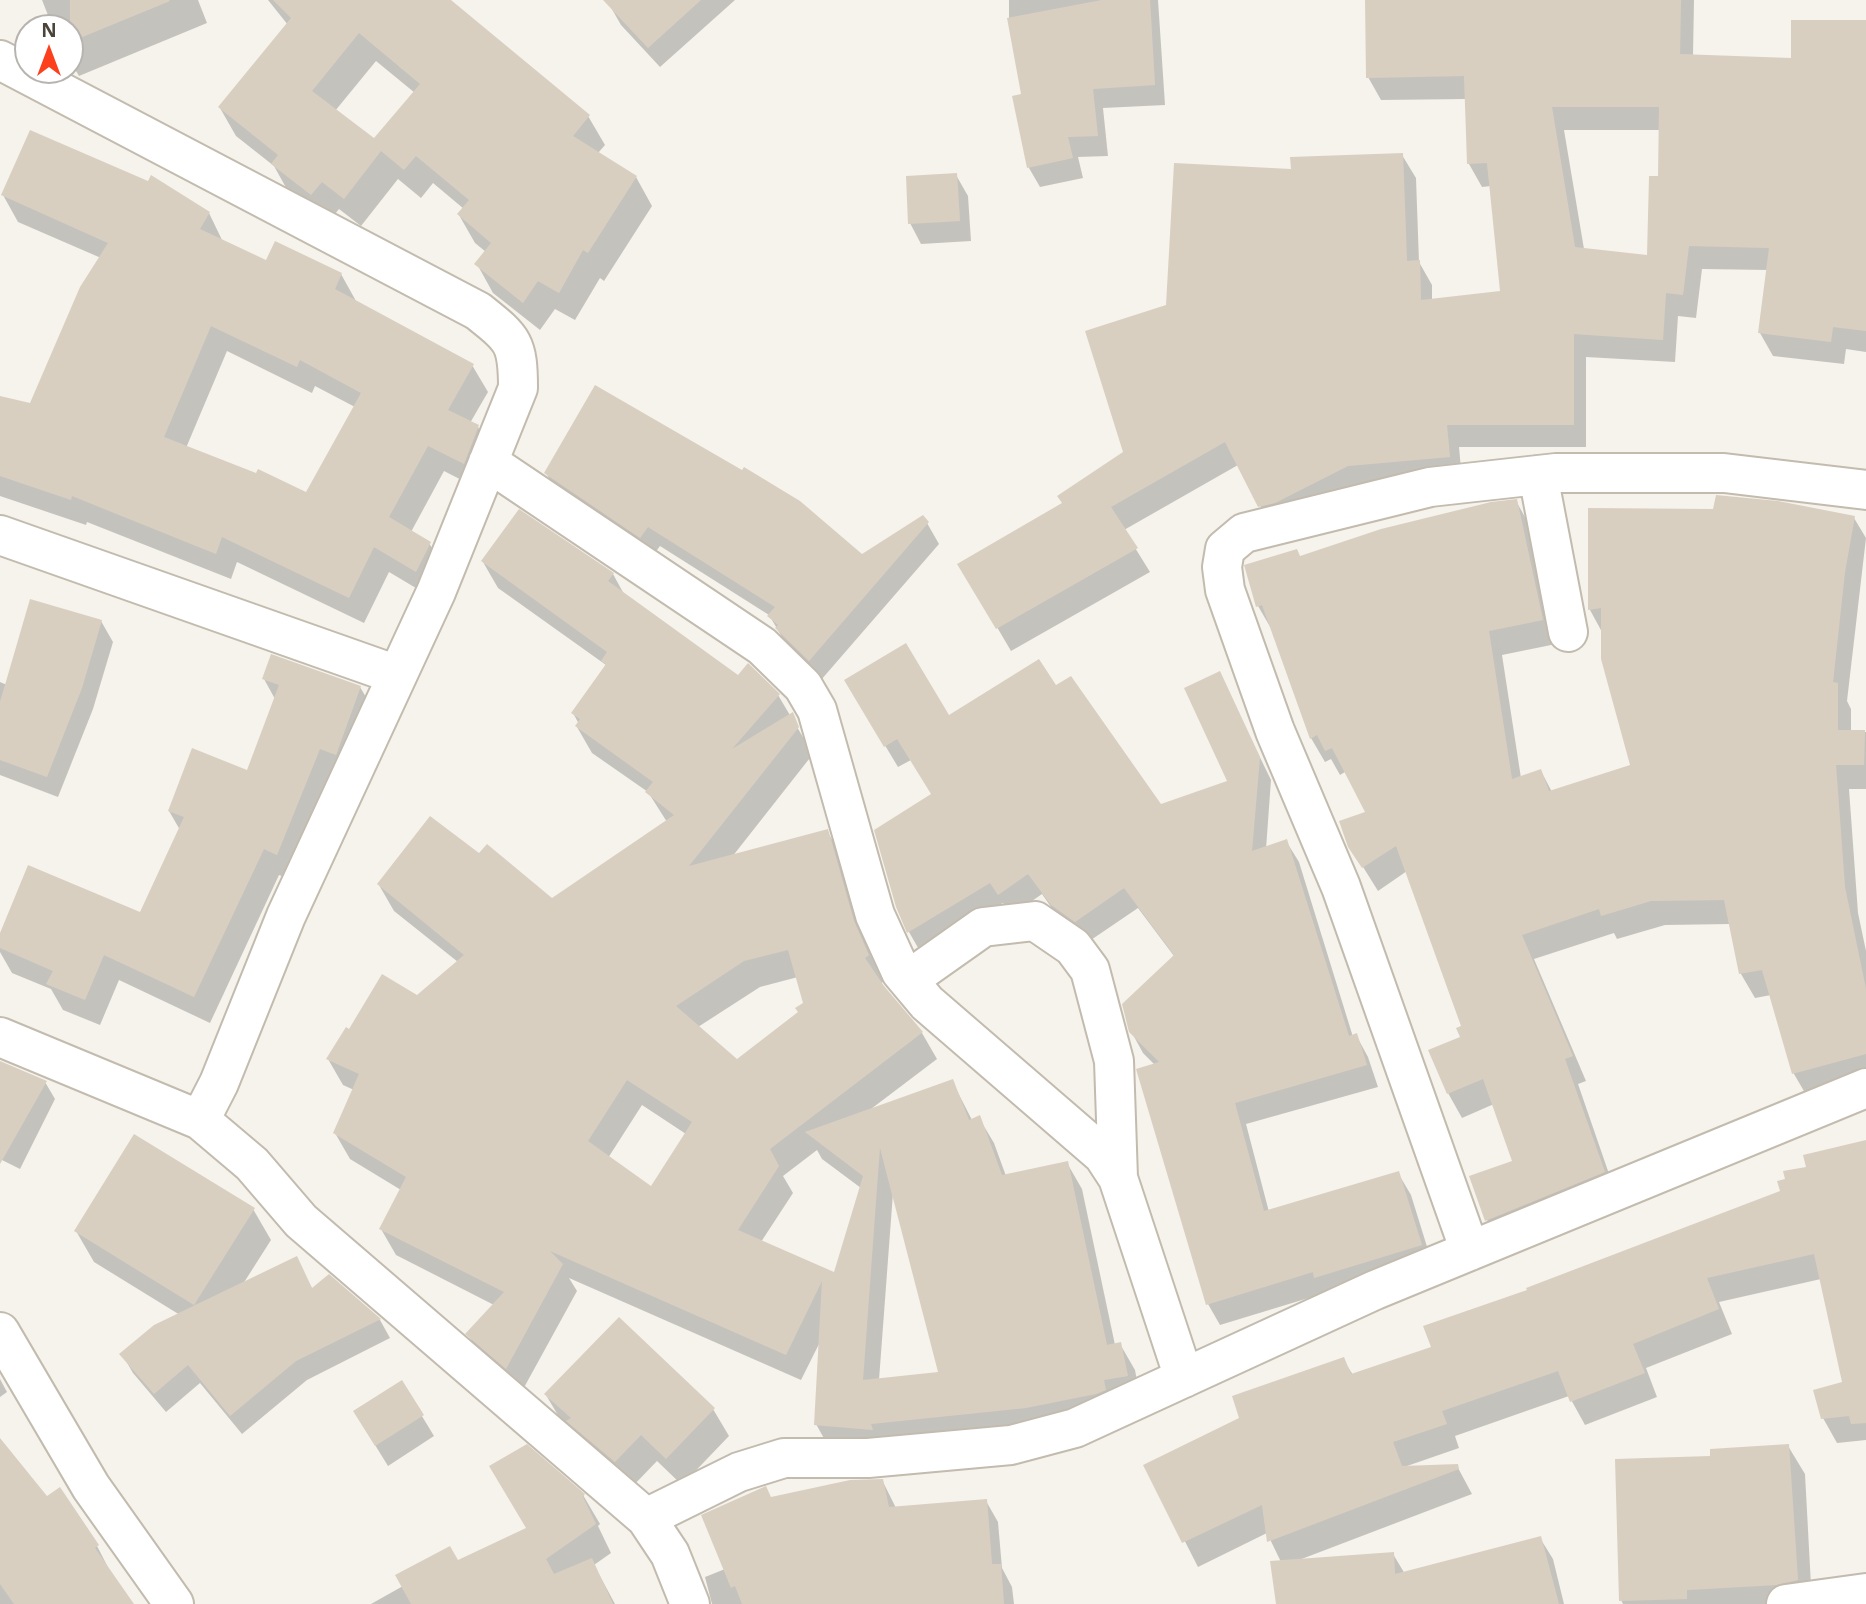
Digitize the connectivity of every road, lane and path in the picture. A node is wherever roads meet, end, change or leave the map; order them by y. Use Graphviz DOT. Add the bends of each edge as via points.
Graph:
graph roads {
  1 [pos="0,60"];
  2 [pos="488,461"];
  3 [pos="1538,475"];
  4 [pos="1866,489"];
  5 [pos="0,535"];
  6 [pos="1568,632"];
  7 [pos="397,676"];
  8 [pos="908,980"];
  9 [pos="0,1037"];
  10 [pos="1866,1088"];
  11 [pos="200,1120"];
  12 [pos="1118,1178"];
  13 [pos="1470,1251"];
  14 [pos="0,1332"];
  15 [pos="1184,1378"];
  16 [pos="646,1518"];
  17 [pos="1866,1593"];
  18 [pos="174,1604"];
  19 [pos="690,1604"];
  20 [pos="1786,1604"];
  1 -- 2 [label="street" via="478,311 509,336 517,360 517,388"];
  2 -- 7 [label="street"];
  2 -- 8 [label="street" via="762,646 803,686 817,710 875,915"];
  3 -- 4 [label="street" via="1724,473"];
  3 -- 6 [label="street"];
  3 -- 13 [label="street" via="1430,487 1244,533 1225,549 1222,567 1225,590 1275,732 1340,887"];
  5 -- 7 [label="street"];
  7 -- 11 [label="street" via="286,916"];
  8 -- 12 [label="street" via="927,1003 1103,1155"];
  8 -- 12 [label="street" via="984,927 1035,921 1073,947 1090,970 1114,1061"];
  9 -- 11 [label="street"];
  10 -- 13 [label="street"];
  11 -- 16 [label="street" via="252,1164 301,1221"];
  12 -- 15 [label="street"];
  13 -- 15 [label="street"];
  14 -- 18 [label="street" via="91,1487"];
  15 -- 16 [label="street" via="1075,1429 1011,1445 868,1458 784,1458 739,1472"];
  16 -- 19 [label="street" via="670,1554"];
  17 -- 20 [label="street"];
}
